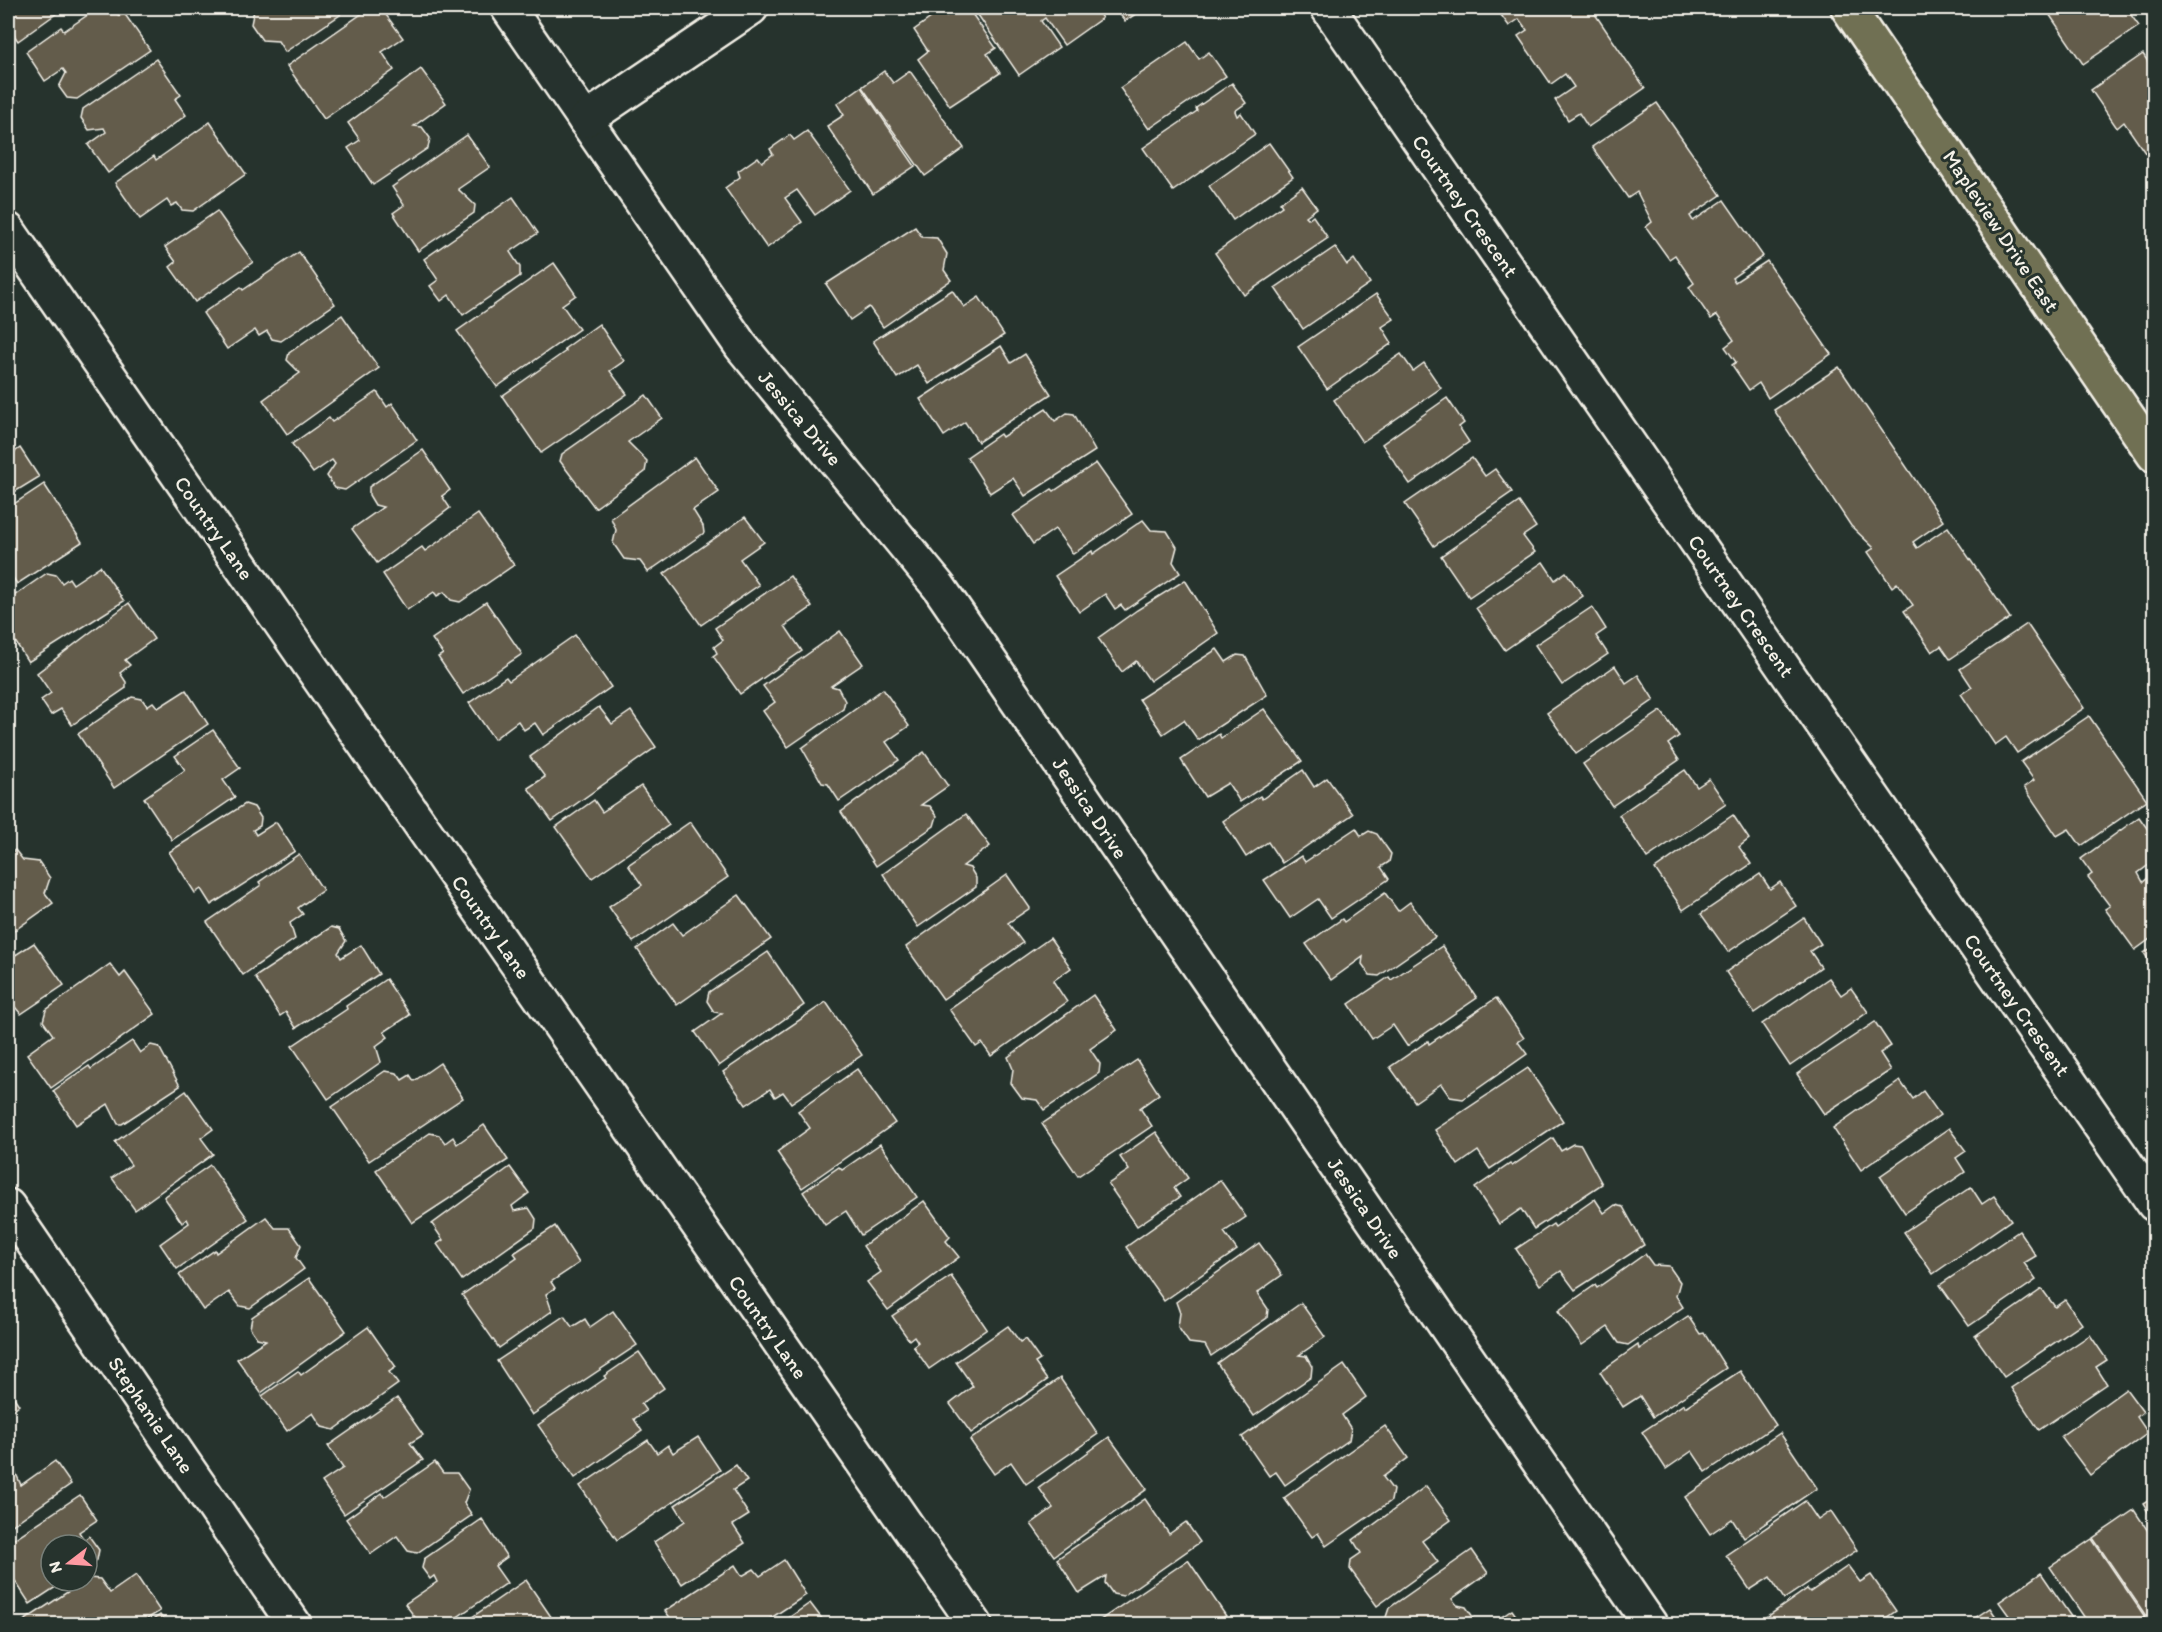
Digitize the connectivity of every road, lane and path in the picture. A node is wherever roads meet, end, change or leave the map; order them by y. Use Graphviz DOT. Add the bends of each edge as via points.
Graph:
graph roads {
  1 [pos="508,8"];
  2 [pos="751,8"];
  3 [pos="1328,8"];
  4 [pos="1848,8"];
  5 [pos="585,120"];
  6 [pos="8,230"];
  7 [pos="2154,454"];
  8 [pos="2154,1204"];
  9 [pos="8,1206"];
  10 [pos="294,1624"];
  11 [pos="975,1624"];
  12 [pos="1650,1624"];
  1 -- 5 [label="street, Jessica Drive"];
  2 -- 5 [label="street"];
  3 -- 8 [label="street, Courtney Crescent"];
  4 -- 7 [label="main road, Mapleview Drive East"];
  5 -- 12 [label="street, Jessica Drive" via="741,346 939,587"];
  6 -- 11 [label="street, Country Lane"];
  9 -- 10 [label="street, Stephanie Lane"];
}
